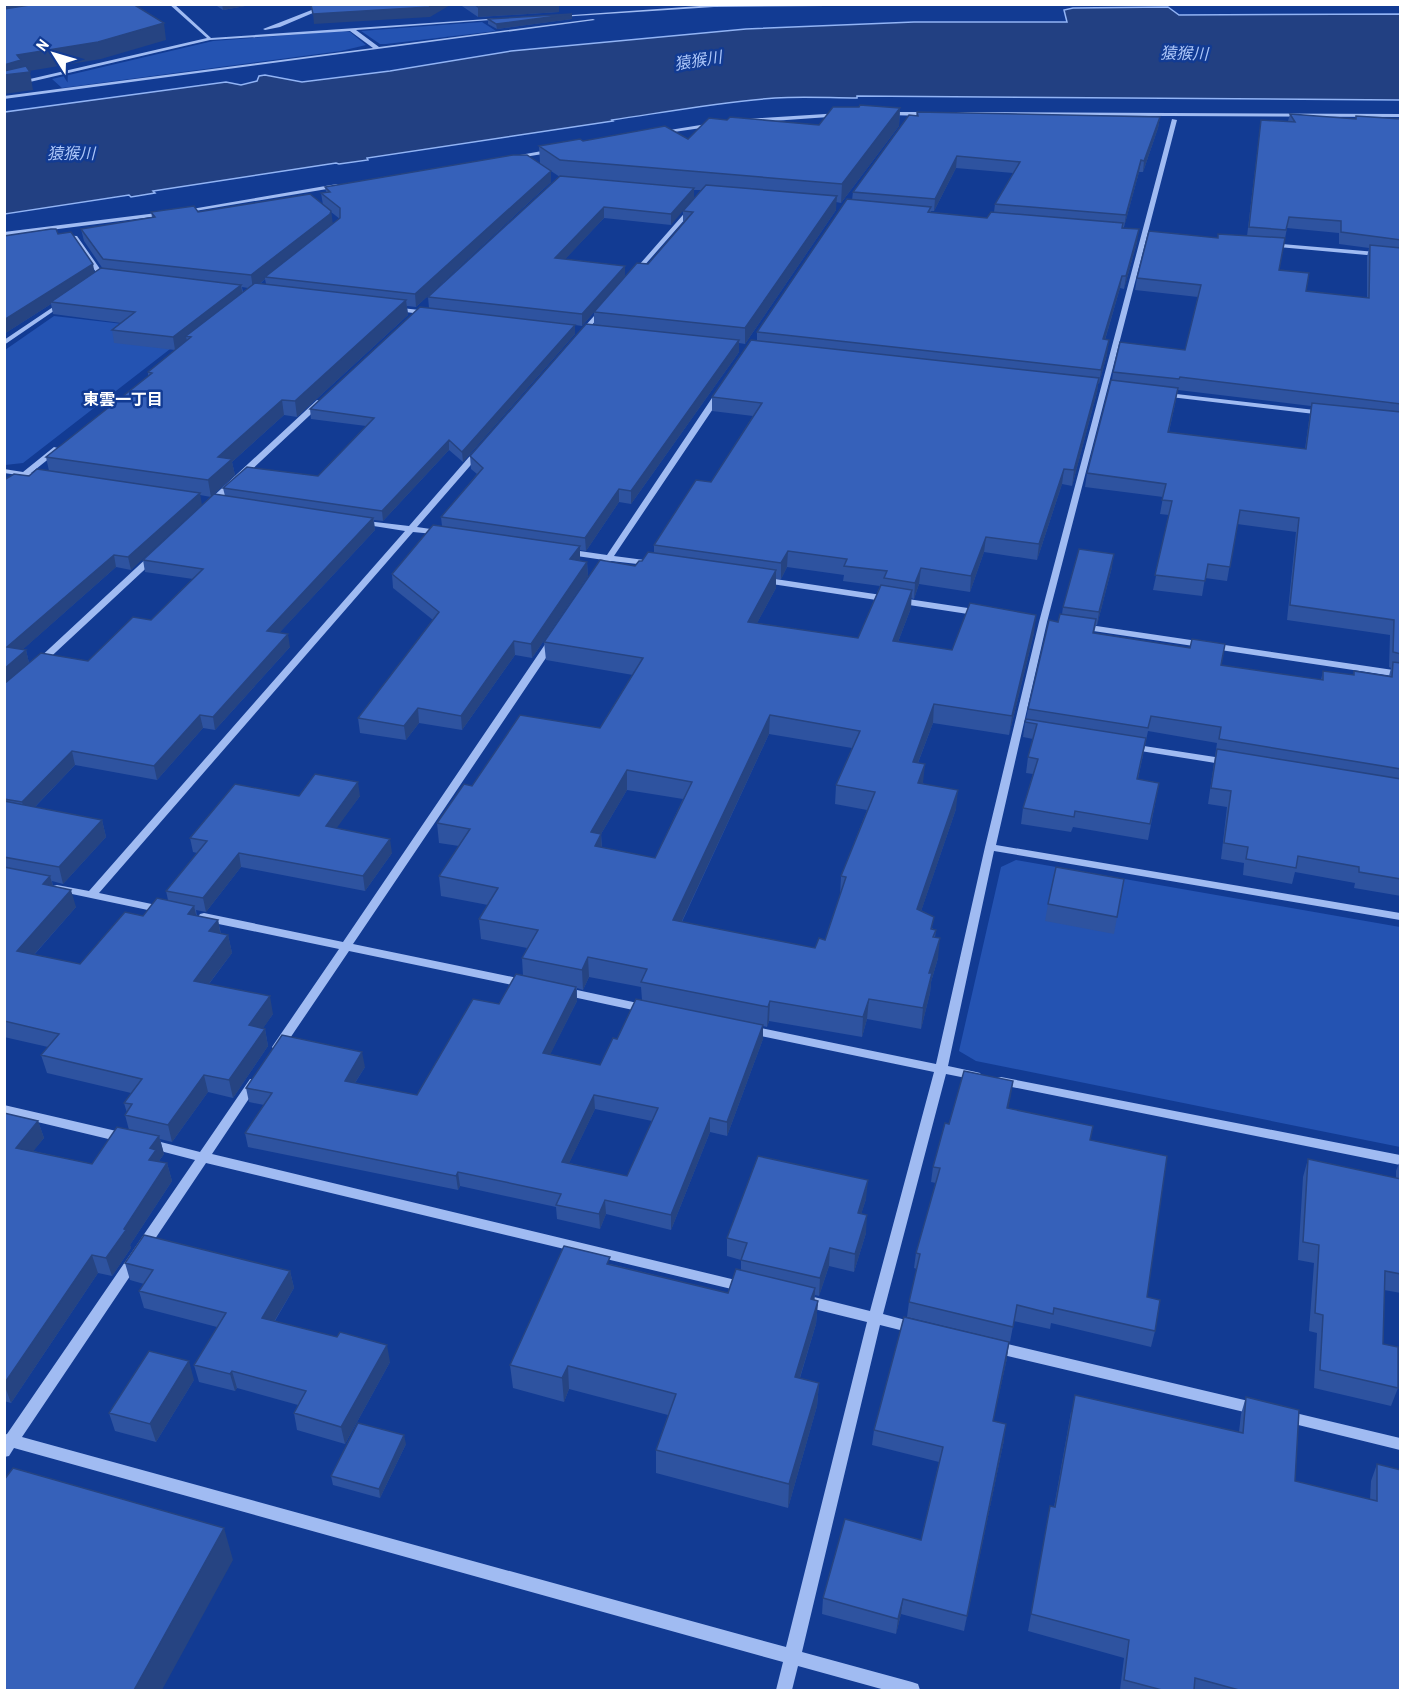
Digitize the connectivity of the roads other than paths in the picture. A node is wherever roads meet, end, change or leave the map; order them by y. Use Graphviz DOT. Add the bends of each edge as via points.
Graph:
graph roads {
  1 [pos="171,4"];
  2 [pos="332,4"];
  3 [pos="1066,4"];
  4 [pos="633,11"];
  5 [pos="551,16"];
  6 [pos="504,19"];
  7 [pos="351,29"];
  8 [pos="231,36"];
  9 [pos="210,39"];
  10 [pos="377,48"];
  11 [pos="4,87"];
  12 [pos="4,98"];
  13 [pos="945,114"];
  14 [pos="877,115"];
  15 [pos="1014,115"];
  16 [pos="1401,116"];
  17 [pos="852,117"];
  18 [pos="1307,118"];
  19 [pos="885,119"];
  20 [pos="955,119"];
  21 [pos="1174,120"];
  22 [pos="742,121"];
  23 [pos="1401,122"];
  24 [pos="720,124"];
  25 [pos="655,133"];
  26 [pos="560,149"];
  27 [pos="519,156"];
  28 [pos="508,158"];
  29 [pos="529,163"];
  30 [pos="347,184"];
  31 [pos="300,192"];
  32 [pos="308,198"];
  33 [pos="695,204"];
  34 [pos="8,233"];
  35 [pos="1262,244"];
  36 [pos="1401,256"];
  37 [pos="102,276"];
  38 [pos="114,277"];
  39 [pos="92,282"];
  40 [pos="624,285"];
  41 [pos="73,296"];
  42 [pos="608,303"];
  43 [pos="427,304"];
  44 [pos="384,308"];
  45 [pos="418,312"];
  46 [pos="442,315"];
  47 [pos="410,320"];
  48 [pos="573,329"];
  49 [pos="585,330"];
  50 [pos="596,332"];
  51 [pos="577,339"];
  52 [pos="4,343"];
  53 [pos="729,379"];
  54 [pos="1152,393"];
  55 [pos="325,398"];
  56 [pos="1330,413"];
  57 [pos="62,445"];
  58 [pos="482,447"];
  59 [pos="4,471"];
  60 [pos="25,474"];
  61 [pos="48,477"];
  62 [pos="4,490"];
  63 [pos="202,500"];
  64 [pos="218,502"];
  65 [pos="200,513"];
  66 [pos="355,521"];
  67 [pos="411,529"];
  68 [pos="446,534"];
  69 [pos="551,549"];
  70 [pos="158,553"];
  71 [pos="609,558"];
  72 [pos="668,567"];
  73 [pos="750,579"];
  74 [pos="589,587"];
  75 [pos="996,615"];
  76 [pos="563,626"];
  77 [pos="1078,627"];
  78 [pos="30,671"];
  79 [pos="1401,674"];
  80 [pos="1122,745"];
  81 [pos="1238,764"];
  82 [pos="990,846"];
  83 [pos="48,886"];
  84 [pos="92,894"];
  85 [pos="172,911"];
  86 [pos="195,916"];
  87 [pos="1401,917"];
  88 [pos="346,947"];
  89 [pos="661,1011"];
  90 [pos="742,1028"];
  91 [pos="274,1052"];
  92 [pos="941,1069"];
  93 [pos="261,1071"];
  94 [pos="4,1109"];
  95 [pos="203,1157"];
  96 [pos="1401,1160"];
  97 [pos="759,1290"];
  98 [pos="794,1299"];
  99 [pos="875,1318"];
  100 [pos="932,1332"];
  101 [pos="978,1343"];
  102 [pos="7,1444"];
  103 [pos="1401,1444"];
  104 [pos="792,1657"];
  105 [pos="784,1690"];
  106 [pos="912,1690"];
  1 -- 9 [label="street"];
  2 -- 8 [label="street" via="278,26"];
  3 -- 4 [label="street" via="714,6"];
  4 -- 5 [label="street"];
  4 -- 10 [label="street" via="609,18"];
  6 -- 7 [label="street"];
  7 -- 8 [label="street"];
  7 -- 10 [label="street"];
  8 -- 9 [label="street"];
  9 -- 11 [label="street"];
  10 -- 12 [label="street"];
  13 -- 15 [label="street"];
  14 -- 19 [label="street" via="933,116 905,124"];
  15 -- 18 [label="street"];
  15 -- 20 [label="street"];
  15 -- 21 [label="street"];
  16 -- 18 [label="street"];
  17 -- 22 [label="street"];
  18 -- 21 [label="street"];
  18 -- 23 [label="street"];
  21 -- 82 [label="street" via="1043,622 1024,729"];
  24 -- 25 [label="street"];
  26 -- 27 [label="street"];
  27 -- 28 [label="street"];
  27 -- 29 [label="street"];
  30 -- 31 [label="street"];
  31 -- 32 [label="street"];
  31 -- 34 [label="street" via="131,220"];
  33 -- 40 [label="street"];
  34 -- 37 [label="street" via="75,237"];
  35 -- 36 [label="street"];
  37 -- 38 [label="street"];
  37 -- 39 [label="street"];
  41 -- 52 [label="street"];
  42 -- 49 [label="street"];
  43 -- 45 [label="street"];
  44 -- 45 [label="street"];
  45 -- 46 [label="street"];
  45 -- 47 [label="street"];
  48 -- 49 [label="street"];
  49 -- 50 [label="street"];
  49 -- 51 [label="street"];
  53 -- 71 [label="street"];
  54 -- 56 [label="street"];
  55 -- 64 [label="street"];
  57 -- 60 [label="street"];
  58 -- 67 [label="street"];
  59 -- 60 [label="street"];
  60 -- 61 [label="street"];
  60 -- 62 [label="street"];
  63 -- 64 [label="street"];
  64 -- 65 [label="street"];
  66 -- 67 [label="street"];
  67 -- 68 [label="street"];
  67 -- 84 [label="street"];
  69 -- 71 [label="street"];
  70 -- 78 [label="street"];
  71 -- 72 [label="street"];
  71 -- 74 [label="street"];
  73 -- 75 [label="street"];
  76 -- 88 [label="street"];
  77 -- 79 [label="street"];
  80 -- 81 [label="street"];
  82 -- 87 [label="street"];
  82 -- 92 [label="street"];
  83 -- 84 [label="street"];
  84 -- 85 [label="street"];
  86 -- 88 [label="street"];
  88 -- 89 [label="street"];
  88 -- 91 [label="street"];
  90 -- 92 [label="street"];
  92 -- 96 [label="street"];
  92 -- 99 [label="street"];
  93 -- 95 [label="street"];
  94 -- 95 [label="street"];
  95 -- 97 [label="street"];
  95 -- 102 [label="street"];
  98 -- 99 [label="street"];
  99 -- 100 [label="street"];
  99 -- 104 [label="street"];
  101 -- 103 [label="street"];
  102 -- 104 [label="street"];
  104 -- 105 [label="street"];
  104 -- 106 [label="street"];
}
